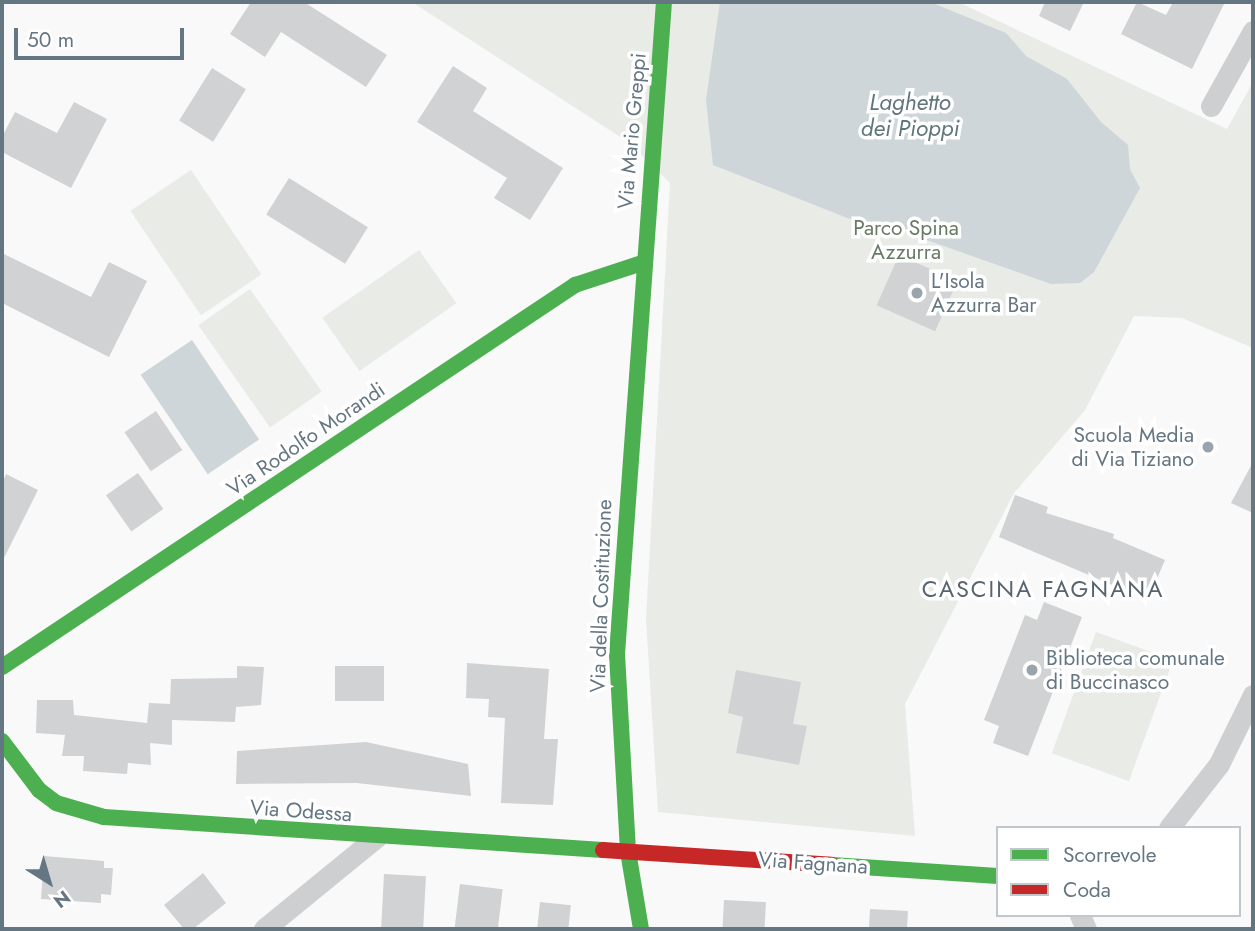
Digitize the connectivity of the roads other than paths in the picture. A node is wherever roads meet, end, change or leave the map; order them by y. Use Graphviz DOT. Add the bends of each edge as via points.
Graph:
graph roads {
  1 [pos="664,2"];
  2 [pos="1253,31"];
  3 [pos="1212,106"];
  4 [pos="642,263"];
  5 [pos="2,667"];
  6 [pos="1253,695"];
  7 [pos="2,741"];
  8 [pos="1171,826"];
  9 [pos="377,837"];
  10 [pos="628,851"];
  11 [pos="996,876"];
  12 [pos="264,929"];
  13 [pos="641,929"];
  1 -- 4 [label="street, Via Mario Greppi"];
  2 -- 3 [label="street"];
  4 -- 5 [label="street, Via Rodolfo Morandi" via="575,285"];
  4 -- 10 [label="street, Via della Costituzione" via="617,654"];
  6 -- 8 [label="street" via="1219,764"];
  7 -- 9 [label="street, Via Odessa" via="39,790 80,812"];
  9 -- 10 [label="street, Via Odessa"];
  9 -- 12 [label="street"];
  10 -- 11 [label="street, Via Fagnana"];
  10 -- 13 [label="street, Via della Costituzione"];
}
